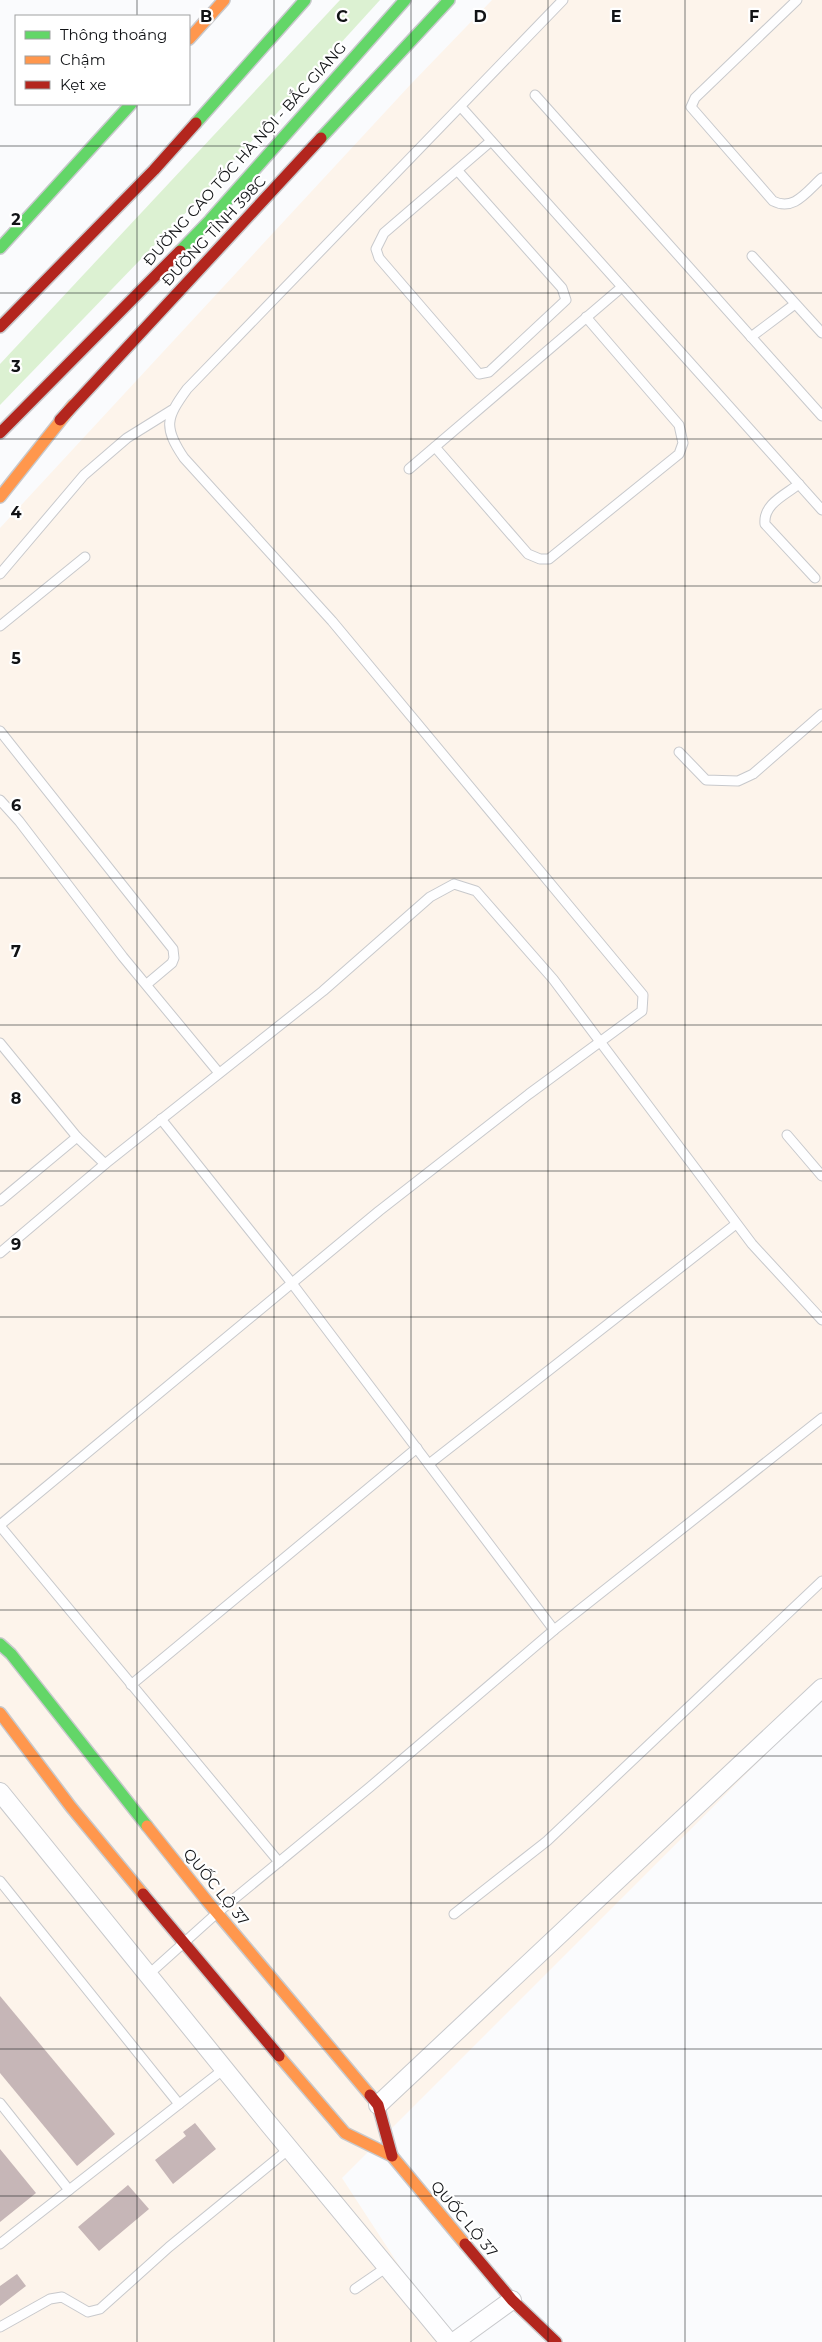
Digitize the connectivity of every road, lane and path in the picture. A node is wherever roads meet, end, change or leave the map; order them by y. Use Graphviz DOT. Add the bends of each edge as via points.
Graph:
graph roads {
  1 [pos="224,0"];
  2 [pos="305,0"];
  3 [pos="405,0"];
  4 [pos="449,0"];
  5 [pos="563,0"];
  6 [pos="797,0"];
  7 [pos="190,38"];
  8 [pos="534,95"];
  9 [pos="130,105"];
  10 [pos="461,107"];
  11 [pos="491,140"];
  12 [pos="457,170"];
  13 [pos="66,176"];
  14 [pos="822,178"];
  15 [pos="0,236"];
  16 [pos="0,248"];
  17 [pos="752,256"];
  18 [pos="622,287"];
  19 [pos="795,304"];
  20 [pos="586,318"];
  21 [pos="0,327"];
  22 [pos="822,333"];
  23 [pos="751,337"];
  24 [pos="73,406"];
  25 [pos="172,410"];
  26 [pos="822,416"];
  27 [pos="0,433"];
  28 [pos="435,447"];
  29 [pos="409,469"];
  30 [pos="0,482"];
  31 [pos="799,484"];
  32 [pos="0,497"];
  33 [pos="822,510"];
  34 [pos="85,557"];
  35 [pos="0,574"];
  36 [pos="815,578"];
  37 [pos="0,626"];
  38 [pos="822,714"];
  39 [pos="0,731"];
  40 [pos="679,752"];
  41 [pos="0,800"];
  42 [pos="147,984"];
  43 [pos="0,1043"];
  44 [pos="601,1043"];
  45 [pos="219,1074"];
  46 [pos="161,1119"];
  47 [pos="787,1135"];
  48 [pos="77,1137"];
  49 [pos="105,1164"];
  50 [pos="822,1176"];
  51 [pos="0,1201"];
  52 [pos="736,1224"];
  53 [pos="0,1253"];
  54 [pos="291,1282"];
  55 [pos="822,1320"];
  56 [pos="822,1418"];
  57 [pos="417,1448"];
  58 [pos="429,1464"];
  59 [pos="0,1525"];
  60 [pos="822,1581"];
  61 [pos="554,1630"];
  62 [pos="0,1640"];
  63 [pos="0,1644"];
  64 [pos="11,1654"];
  65 [pos="131,1685"];
  66 [pos="822,1688"];
  67 [pos="0,1714"];
  68 [pos="0,1792"];
  69 [pos="279,1862"];
  70 [pos="0,1881"];
  71 [pos="217,1913"];
  72 [pos="454,1914"];
  73 [pos="183,1943"];
  74 [pos="148,1975"];
  75 [pos="224,2068"];
  76 [pos="0,2103"];
  77 [pos="179,2104"];
  78 [pos="374,2108"];
  79 [pos="289,2149"];
  80 [pos="392,2156"];
  81 [pos="69,2190"];
  82 [pos="0,2244"];
  83 [pos="388,2267"];
  84 [pos="355,2289"];
  85 [pos="512,2300"];
  86 [pos="522,2325"];
  87 [pos="0,2327"];
  88 [pos="449,2342"];
  89 [pos="454,2342"];
  90 [pos="556,2342"];
  1 -- 7 [label="main road"];
  2 -- 21 [label="main road" via="154,170"];
  3 -- 27 [label="main road, ĐƯỜNG CAO TỐC HÀ NỘI - BẮC GIANG" via="210,220"];
  4 -- 24 [label="main road, ĐƯỜNG TỈNH 398C"];
  5 -- 10 [label="lane"];
  6 -- 14 [label="lane" via="695,98 692,107 773,201 781,205 794,204"];
  8 -- 23 [label="lane"];
  9 -- 13 [label="main road"];
  10 -- 11 [label="lane"];
  10 -- 25 [label="lane" via="194,382"];
  11 -- 12 [label="lane"];
  11 -- 18 [label="lane"];
  12 -- 12 [label="lane" via="566,296 566,300 484,375 479,374 379,258 376,249 384,232"];
  13 -- 15 [label="main road"];
  13 -- 16 [label="main road"];
  17 -- 19 [label="lane"];
  18 -- 20 [label="lane"];
  18 -- 31 [label="lane"];
  19 -- 22 [label="lane"];
  19 -- 23 [label="lane"];
  20 -- 28 [label="lane"];
  20 -- 28 [label="lane" via="679,425 683,443 679,454 549,559 540,559 528,554"];
  23 -- 26 [label="lane"];
  24 -- 30 [label="main road, ĐƯỜNG TỈNH 398C"];
  24 -- 32 [label="main road"];
  25 -- 35 [label="lane" via="127,438 84,475"];
  25 -- 44 [label="lane" via="169,424 173,441 184,458 332,621 643,995 642,1011"];
  28 -- 29 [label="lane"];
  31 -- 33 [label="lane"];
  31 -- 36 [label="lane" via="769,507 764,515 765,524"];
  34 -- 37 [label="lane"];
  38 -- 40 [label="lane" via="753,774 738,781 706,780"];
  39 -- 42 [label="lane" via="173,949 172,963"];
  41 -- 42 [label="lane"];
  42 -- 45 [label="lane"];
  43 -- 48 [label="lane"];
  44 -- 45 [label="lane" via="553,979 476,891 454,884 430,897 322,992"];
  44 -- 52 [label="lane"];
  44 -- 54 [label="lane" via="529,1094"];
  45 -- 46 [label="lane"];
  46 -- 49 [label="lane"];
  46 -- 54 [label="lane"];
  47 -- 50 [label="lane"];
  48 -- 49 [label="lane"];
  48 -- 51 [label="lane"];
  49 -- 53 [label="lane"];
  52 -- 55 [label="lane"];
  52 -- 58 [label="lane"];
  54 -- 57 [label="lane"];
  54 -- 59 [label="lane"];
  56 -- 61 [label="lane"];
  57 -- 58 [label="lane"];
  57 -- 65 [label="lane"];
  58 -- 61 [label="lane"];
  59 -- 65 [label="lane"];
  60 -- 72 [label="lane" via="547,1841"];
  61 -- 69 [label="lane"];
  62 -- 64 [label="main road"];
  63 -- 64 [label="main road, QUỐC LỘ 37"];
  64 -- 71 [label="main road, QUỐC LỘ 37"];
  65 -- 69 [label="lane"];
  66 -- 78 [label="street"];
  67 -- 73 [label="main road, QUỐC LỘ 37" via="71,1807"];
  68 -- 74 [label="street"];
  69 -- 71 [label="lane"];
  70 -- 77 [label="lane"];
  71 -- 73 [label="lane"];
  71 -- 78 [label="main road, QUỐC LỘ 37"];
  73 -- 74 [label="lane"];
  73 -- 80 [label="main road, QUỐC LỘ 37" via="348,2130"];
  74 -- 75 [label="street"];
  75 -- 77 [label="lane"];
  75 -- 79 [label="street"];
  76 -- 81 [label="lane"];
  77 -- 81 [label="lane"];
  78 -- 80 [label="main road, QUỐC LỘ 37"];
  79 -- 83 [label="street"];
  79 -- 87 [label="lane" via="169,2247 100,2309 88,2312 62,2297 50,2298"];
  80 -- 85 [label="main road, QUỐC LỘ 37"];
  81 -- 82 [label="lane"];
  83 -- 84 [label="lane"];
  83 -- 88 [label="street"];
  85 -- 86 [label="main road, QUỐC LỘ 37"];
  85 -- 89 [label="street"];
  85 -- 90 [label="main road, QUỐC LỘ 37"];
}
